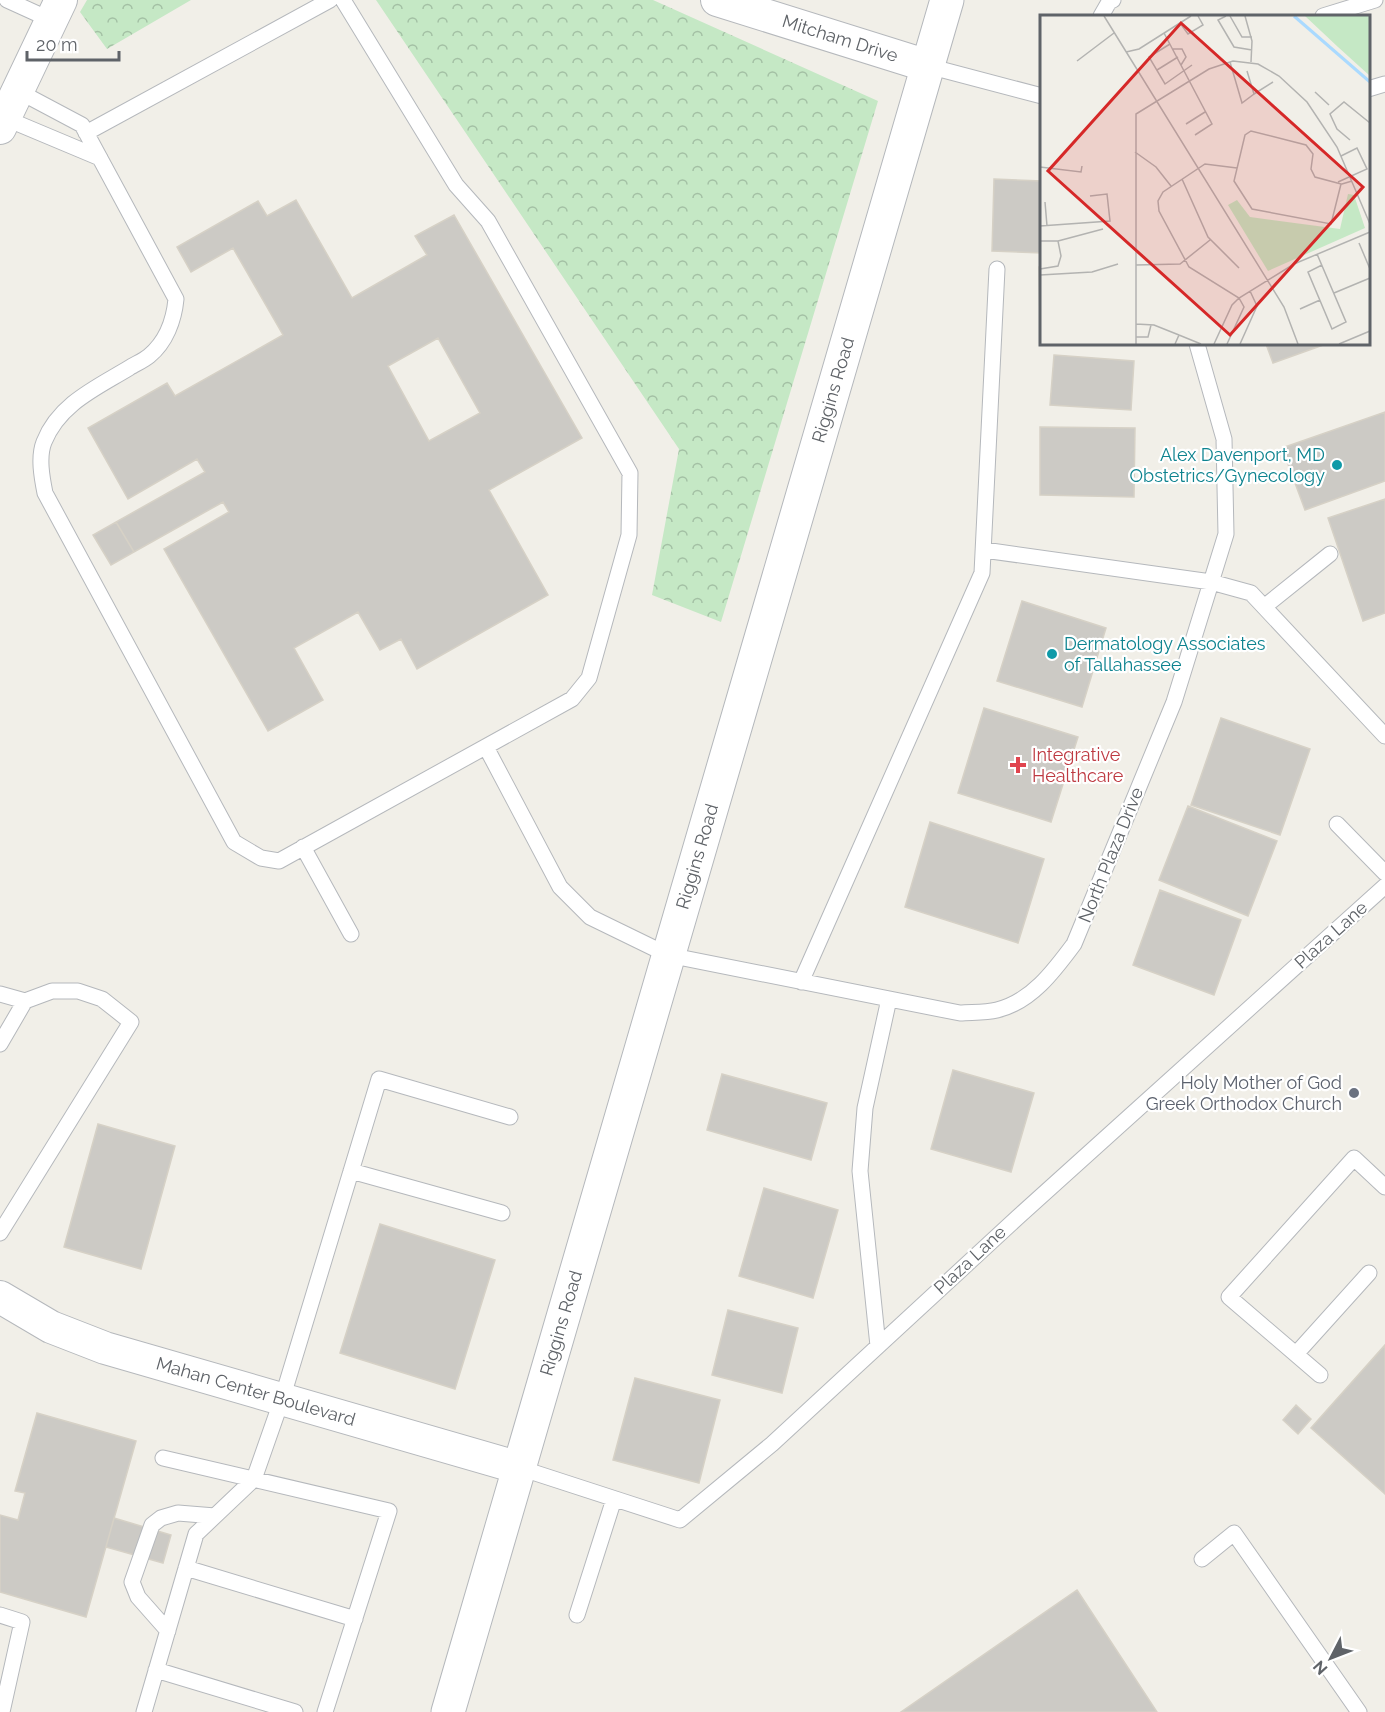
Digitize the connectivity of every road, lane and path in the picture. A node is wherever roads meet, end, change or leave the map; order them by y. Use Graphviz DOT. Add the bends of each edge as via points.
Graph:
graph roads {
  1 [pos="7,0"];
  2 [pos="330,0"];
  3 [pos="343,0"];
  4 [pos="717,0"];
  5 [pos="947,0"];
  6 [pos="1113,0"];
  7 [pos="1375,0"];
  8 [pos="56,10"];
  9 [pos="1102,15"];
  10 [pos="1326,15"];
  11 [pos="928,66"];
  12 [pos="1385,84"];
  13 [pos="1370,88"];
  14 [pos="1040,96"];
  15 [pos="6,113"];
  16 [pos="84,129"];
  17 [pos="100,158"];
  18 [pos="997,268"];
  19 [pos="1197,345"];
  20 [pos="984,550"];
  21 [pos="1330,554"];
  22 [pos="1211,582"];
  23 [pos="1264,607"];
  24 [pos="1385,736"];
  25 [pos="486,747"];
  26 [pos="1336,824"];
  27 [pos="303,848"];
  28 [pos="1385,873"];
  29 [pos="1385,886"];
  30 [pos="351,934"];
  31 [pos="668,955"];
  32 [pos="801,982"];
  33 [pos="0,994"];
  34 [pos="889,999"];
  35 [pos="25,1001"];
  36 [pos="0,1044"];
  37 [pos="510,1117"];
  38 [pos="351,1171"];
  39 [pos="1385,1187"];
  40 [pos="502,1213"];
  41 [pos="0,1233"];
  42 [pos="1369,1273"];
  43 [pos="0,1297"];
  44 [pos="878,1346"];
  45 [pos="1296,1354"];
  46 [pos="1320,1375"];
  47 [pos="282,1399"];
  48 [pos="163,1458"];
  49 [pos="520,1468"];
  50 [pos="254,1479"];
  51 [pos="614,1498"];
  52 [pos="215,1516"];
  53 [pos="1202,1559"];
  54 [pos="186,1568"];
  55 [pos="0,1615"];
  56 [pos="577,1615"];
  57 [pos="355,1619"];
  58 [pos="168,1631"];
  59 [pos="156,1670"];
  60 [pos="2,1712"];
  61 [pos="144,1712"];
  62 [pos="295,1712"];
  63 [pos="325,1712"];
  64 [pos="448,1712"];
  65 [pos="1359,1712"];
  1 -- 8 [label="lane"];
  2 -- 16 [label="lane"];
  3 -- 25 [label="lane" via="456,185 488,221 630,473 629,535 589,678 572,699"];
  4 -- 11 [label="street, Mitcham Drive"];
  5 -- 11 [label="street, Riggins Road"];
  6 -- 9 [label="lane"];
  7 -- 10 [label="lane"];
  8 -- 15 [label="street"];
  11 -- 14 [label="lane"];
  11 -- 31 [label="street, Riggins Road"];
  12 -- 13 [label="lane"];
  15 -- 16 [label="lane"];
  15 -- 17 [label="lane"];
  16 -- 17 [label="lane"];
  17 -- 27 [label="lane" via="176,299 174,316 165,337 149,356 74,400 58,417 43,444 41,469 45,493 234,842 261,858 279,861"];
  18 -- 20 [label="lane"];
  19 -- 22 [label="lane, North Plaza Drive" via="1224,439 1226,534"];
  20 -- 22 [label="lane"];
  20 -- 32 [label="lane" via="982,573"];
  21 -- 23 [label="lane"];
  22 -- 23 [label="lane" via="1251,593"];
  22 -- 34 [label="lane, North Plaza Drive" via="1174,702 1074,944 1060,963 1025,998 997,1010 960,1013"];
  23 -- 24 [label="lane"];
  25 -- 27 [label="lane"];
  25 -- 31 [label="lane, North Plaza Drive" via="560,887 590,917"];
  26 -- 28 [label="lane"];
  27 -- 30 [label="lane"];
  29 -- 44 [label="lane, Plaza Lane"];
  31 -- 32 [label="lane, North Plaza Drive"];
  31 -- 49 [label="street, Riggins Road"];
  32 -- 34 [label="lane, North Plaza Drive"];
  33 -- 35 [label="lane"];
  34 -- 44 [label="lane" via="865,1108 860,1171"];
  35 -- 36 [label="lane"];
  35 -- 41 [label="lane" via="52,991 78,991 102,999 131,1022"];
  37 -- 38 [label="lane" via="379,1079"];
  38 -- 40 [label="lane"];
  38 -- 47 [label="lane"];
  39 -- 45 [label="lane" via="1354,1158 1229,1297"];
  42 -- 45 [label="lane"];
  43 -- 47 [label="street, Mahan Center Boulevard" via="51,1327 105,1348"];
  44 -- 51 [label="lane, Plaza Lane" via="772,1444 680,1520"];
  45 -- 46 [label="lane"];
  47 -- 49 [label="street, Mahan Center Boulevard"];
  47 -- 50 [label="lane"];
  48 -- 50 [label="lane"];
  49 -- 51 [label="lane, Plaza Lane"];
  49 -- 64 [label="street, Riggins Road"];
  50 -- 52 [label="lane"];
  50 -- 57 [label="lane" via="388,1511"];
  51 -- 56 [label="lane"];
  52 -- 54 [label="lane" via="196,1534"];
  52 -- 58 [label="lane" via="178,1513 152,1525 132,1582 138,1597"];
  53 -- 65 [label="lane" via="1234,1533"];
  54 -- 57 [label="lane"];
  54 -- 58 [label="lane"];
  55 -- 60 [label="lane" via="22,1622"];
  57 -- 63 [label="lane"];
  58 -- 59 [label="lane"];
  59 -- 61 [label="lane"];
  59 -- 62 [label="lane"];
}
